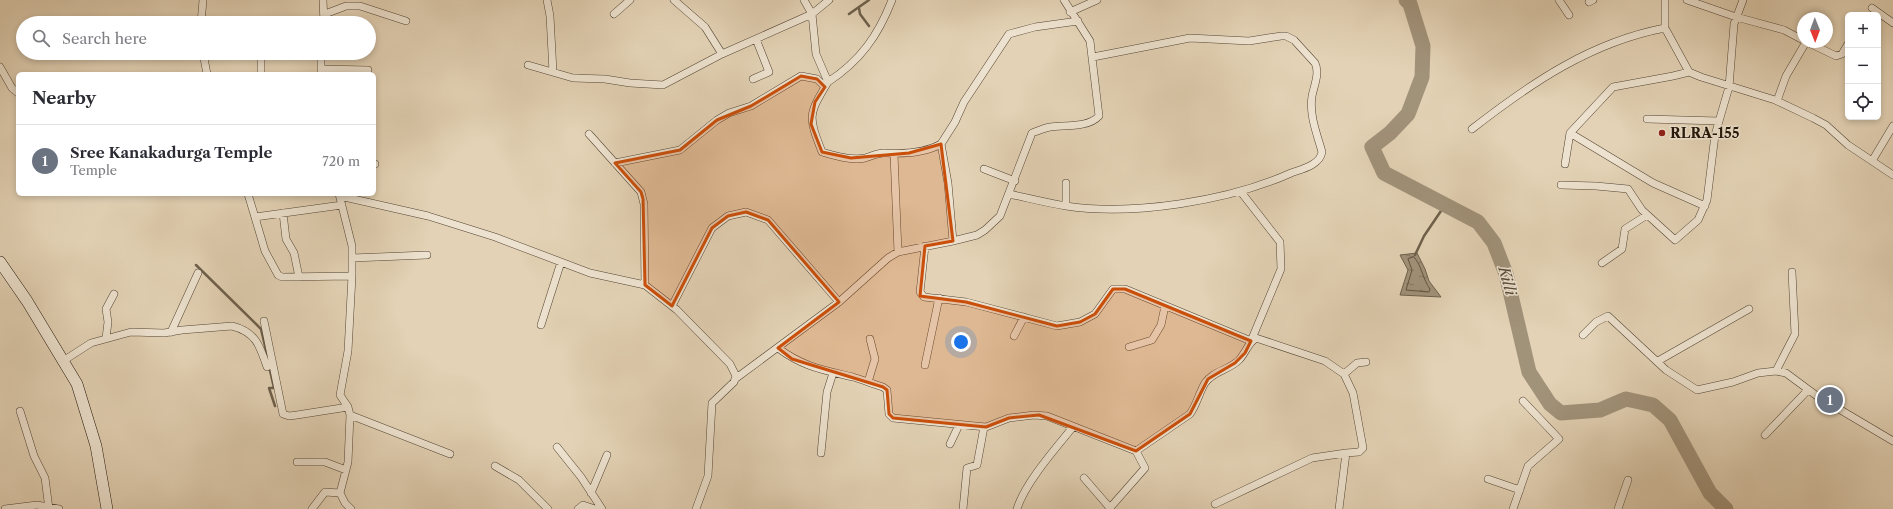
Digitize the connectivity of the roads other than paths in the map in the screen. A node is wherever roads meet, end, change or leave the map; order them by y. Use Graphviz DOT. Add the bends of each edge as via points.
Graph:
graph roads {
  1 [pos="203,0"];
  2 [pos="323,0"];
  3 [pos="547,0"];
  4 [pos="630,0"];
  5 [pos="674,0"];
  6 [pos="804,0"];
  7 [pos="829,0"];
  8 [pos="892,0"];
  9 [pos="1064,0"];
  10 [pos="1097,0"];
  11 [pos="1559,0"];
  12 [pos="1665,0"];
  13 [pos="1687,0"];
  14 [pos="1743,0"];
  15 [pos="1708,4"];
  16 [pos="1070,12"];
  17 [pos="1870,12"];
  18 [pos="1879,12"];
  19 [pos="325,14"];
  20 [pos="614,14"];
  21 [pos="812,14"];
  22 [pos="1881,14"];
  23 [pos="1569,15"];
  24 [pos="202,16"];
  25 [pos="1736,17"];
  26 [pos="406,21"];
  27 [pos="1078,21"];
  28 [pos="1893,23"];
  29 [pos="1665,28"];
  30 [pos="1797,37"];
  31 [pos="756,39"];
  32 [pos="1803,48"];
  33 [pos="1819,48"];
  34 [pos="1846,48"];
  35 [pos="722,54"];
  36 [pos="1093,57"];
  37 [pos="204,60"];
  38 [pos="261,60"];
  39 [pos="321,60"];
  40 [pos="528,65"];
  41 [pos="0,67"];
  42 [pos="368,70"];
  43 [pos="321,71"];
  44 [pos="207,72"];
  45 [pos="261,72"];
  46 [pos="553,72"];
  47 [pos="1689,72"];
  48 [pos="753,79"];
  49 [pos="826,85"];
  50 [pos="1729,87"];
  51 [pos="16,91"];
  52 [pos="1776,101"];
  53 [pos="1647,119"];
  54 [pos="1719,121"];
  55 [pos="1893,126"];
  56 [pos="1472,129"];
  57 [pos="1570,132"];
  58 [pos="589,134"];
  59 [pos="941,144"];
  60 [pos="894,154"];
  61 [pos="1872,161"];
  62 [pos="614,163"];
  63 [pos="1565,164"];
  64 [pos="984,169"];
  65 [pos="1893,175"];
  66 [pos="1014,181"];
  67 [pos="1066,183"];
  68 [pos="1561,185"];
  69 [pos="1241,192"];
  70 [pos="1009,194"];
  71 [pos="249,196"];
  72 [pos="340,196"];
  73 [pos="344,196"];
  74 [pos="342,205"];
  75 [pos="1066,206"];
  76 [pos="1705,206"];
  77 [pos="283,213"];
  78 [pos="1647,215"];
  79 [pos="255,217"];
  80 [pos="954,241"];
  81 [pos="925,246"];
  82 [pos="898,252"];
  83 [pos="427,255"];
  84 [pos="352,258"];
  85 [pos="0,262"];
  86 [pos="561,262"];
  87 [pos="1602,263"];
  88 [pos="1792,272"];
  89 [pos="198,273"];
  90 [pos="352,276"];
  91 [pos="299,277"];
  92 [pos="645,285"];
  93 [pos="114,294"];
  94 [pos="939,298"];
  95 [pos="839,302"];
  96 [pos="672,306"];
  97 [pos="1165,306"];
  98 [pos="1749,309"];
  99 [pos="1024,317"];
  100 [pos="264,321"];
  101 [pos="541,325"];
  102 [pos="171,332"];
  103 [pos="1583,335"];
  104 [pos="1014,336"];
  105 [pos="106,338"];
  106 [pos="870,339"];
  107 [pos="1251,341"];
  108 [pos="1130,347"];
  109 [pos="778,348"];
  110 [pos="63,361"];
  111 [pos="1658,361"];
  112 [pos="1366,362"];
  113 [pos="925,366"];
  114 [pos="267,367"];
  115 [pos="1776,371"];
  116 [pos="833,373"];
  117 [pos="1344,374"];
  118 [pos="735,379"];
  119 [pos="868,382"];
  120 [pos="1808,390"];
  121 [pos="1523,401"];
  122 [pos="348,407"];
  123 [pos="20,411"];
  124 [pos="350,415"];
  125 [pos="960,425"];
  126 [pos="984,427"];
  127 [pos="1073,427"];
  128 [pos="1765,435"];
  129 [pos="1893,441"];
  130 [pos="950,444"];
  131 [pos="557,447"];
  132 [pos="1136,451"];
  133 [pos="1346,452"];
  134 [pos="821,453"];
  135 [pos="450,454"];
  136 [pos="607,455"];
  137 [pos="296,462"];
  138 [pos="495,466"];
  139 [pos="346,470"];
  140 [pos="1084,478"];
  141 [pos="1488,479"];
  142 [pos="1628,480"];
  143 [pos="1520,490"];
  144 [pos="340,493"];
  145 [pos="591,493"];
  146 [pos="1215,504"];
  147 [pos="49,508"];
  148 [pos="1109,508"];
  149 [pos="5,509"];
  150 [pos="59,509"];
  151 [pos="107,509"];
  152 [pos="312,509"];
  153 [pos="351,509"];
  154 [pos="548,509"];
  155 [pos="578,509"];
  156 [pos="595,509"];
  157 [pos="602,509"];
  158 [pos="696,509"];
  159 [pos="964,509"];
  160 [pos="1017,509"];
  161 [pos="1338,509"];
  162 [pos="1513,509"];
  163 [pos="1618,509"];
  1 -- 24 [label="street"];
  2 -- 19 [label="street"];
  3 -- 46 [label="street"];
  4 -- 20 [label="street"];
  5 -- 35 [label="street" via="705,27"];
  6 -- 21 [label="street"];
  7 -- 21 [label="street"];
  8 -- 49 [label="street" via="880,29 865,49 852,65"];
  9 -- 16 [label="street"];
  10 -- 16 [label="street"];
  11 -- 23 [label="street"];
  12 -- 29 [label="street"];
  13 -- 15 [label="street"];
  14 -- 25 [label="street"];
  15 -- 25 [label="street"];
  16 -- 27 [label="street"];
  17 -- 18 [label="street" via="1872,7"];
  19 -- 26 [label="street" via="346,6 360,6"];
  21 -- 31 [label="street"];
  21 -- 49 [label="street" via="816,54"];
  22 -- 28 [label="street"];
  25 -- 30 [label="street" via="1784,30"];
  25 -- 50 [label="street"];
  27 -- 36 [label="street" via="1090,41"];
  27 -- 59 [label="street" via="1035,27 1009,34 968,96"];
  29 -- 47 [label="street"];
  29 -- 56 [label="street" via="1637,34 1581,56 1517,93"];
  31 -- 35 [label="street"];
  31 -- 48 [label="street" via="769,72"];
  32 -- 52 [label="street" via="1786,76"];
  33 -- 34 [label="street" via="1836,56 1842,54"];
  35 -- 46 [label="street" via="663,85 574,78"];
  36 -- 66 [label="street" via="1099,116 1095,120 1081,124 1048,127 1032,133"];
  36 -- 69 [label="street" via="1190,38 1249,41 1286,36 1294,40 1318,68 1311,112 1321,156 1315,163 1268,184"];
  37 -- 44 [label="street"];
  38 -- 45 [label="street"];
  39 -- 43 [label="street"];
  40 -- 46 [label="street"];
  41 -- 51 [label="street"];
  42 -- 43 [label="street"];
  47 -- 50 [label="street"];
  47 -- 57 [label="street" via="1613,87"];
  49 -- 60 [label="street" via="815,102 811,124 822,152 851,158"];
  49 -- 62 [label="street" via="817,79 801,76 751,106 728,113 680,150"];
  50 -- 52 [label="street"];
  50 -- 54 [label="street"];
  52 -- 61 [label="street" via="1826,125"];
  53 -- 54 [label="street"];
  54 -- 76 [label="street"];
  55 -- 61 [label="street"];
  57 -- 63 [label="street"];
  57 -- 76 [label="street" via="1653,183"];
  58 -- 62 [label="street"];
  59 -- 60 [label="street" via="923,150"];
  59 -- 80 [label="street"];
  60 -- 82 [label="street"];
  61 -- 65 [label="street"];
  62 -- 92 [label="street" via="641,192 643,199"];
  64 -- 66 [label="street"];
  66 -- 70 [label="street"];
  67 -- 75 [label="street"];
  68 -- 78 [label="street" via="1628,189"];
  69 -- 75 [label="street" via="1123,210"];
  69 -- 107 [label="street" via="1280,242 1281,269"];
  70 -- 75 [label="street"];
  70 -- 80 [label="street" via="1000,216 985,230 977,235"];
  71 -- 79 [label="street"];
  72 -- 74 [label="street"];
  73 -- 86 [label="street" via="428,216"];
  74 -- 77 [label="street"];
  74 -- 84 [label="street" via="352,246"];
  76 -- 78 [label="street" via="1698,220 1675,240"];
  77 -- 79 [label="street"];
  77 -- 91 [label="street" via="286,239 294,253"];
  78 -- 87 [label="street" via="1625,229 1622,249"];
  79 -- 91 [label="street" via="265,251 274,270 279,276"];
  80 -- 81 [label="street"];
  81 -- 82 [label="street"];
  81 -- 94 [label="street" via="921,294 924,297"];
  82 -- 95 [label="street"];
  83 -- 84 [label="street"];
  84 -- 90 [label="street"];
  85 -- 110 [label="main road"];
  86 -- 92 [label="street" via="590,273"];
  86 -- 101 [label="street"];
  88 -- 115 [label="street" via="1795,334"];
  89 -- 102 [label="street"];
  90 -- 91 [label="street"];
  90 -- 122 [label="street" via="348,351 340,395"];
  92 -- 96 [label="street"];
  93 -- 105 [label="street" via="106,309"];
  94 -- 99 [label="street"];
  94 -- 113 [label="street"];
  95 -- 96 [label="street" via="768,220 746,212 728,216 712,228"];
  95 -- 109 [label="street"];
  96 -- 118 [label="street" via="730,364 735,372"];
  97 -- 99 [label="street" via="1125,289 1113,289 1095,314 1080,322 1057,326"];
  97 -- 107 [label="street"];
  97 -- 108 [label="street" via="1161,326 1152,340"];
  98 -- 111 [label="street"];
  99 -- 104 [label="street"];
  100 -- 122 [label="street" via="283,414 289,416"];
  102 -- 105 [label="street" via="131,332"];
  102 -- 114 [label="street" via="240,328 260,344"];
  103 -- 111 [label="street" via="1596,322 1608,316"];
  105 -- 110 [label="street" via="91,343"];
  106 -- 119 [label="street" via="875,359"];
  107 -- 117 [label="street" via="1259,338 1325,361"];
  107 -- 132 [label="street" via="1236,363 1208,379 1190,414"];
  109 -- 116 [label="street" via="792,359"];
  109 -- 118 [label="street"];
  110 -- 151 [label="main road" via="77,384 96,446"];
  111 -- 115 [label="street" via="1666,370 1697,390 1758,373"];
  112 -- 117 [label="street" via="1357,363"];
  115 -- 120 [label="street" via="1786,374"];
  116 -- 119 [label="street"];
  116 -- 134 [label="street" via="827,392"];
  117 -- 133 [label="street" via="1353,393 1363,448 1359,452"];
  118 -- 158 [label="street" via="712,403 708,476"];
  119 -- 125 [label="street" via="887,390 889,414 893,418"];
  120 -- 128 [label="street"];
  120 -- 129 [label="street"];
  121 -- 143 [label="street" via="1559,439 1528,466"];
  122 -- 124 [label="street"];
  123 -- 147 [label="street" via="34,456 45,478"];
  124 -- 135 [label="street"];
  124 -- 139 [label="street"];
  125 -- 126 [label="street"];
  125 -- 130 [label="street"];
  126 -- 127 [label="street" via="1009,418 1039,415"];
  126 -- 159 [label="street" via="977,465 967,468"];
  127 -- 132 [label="street"];
  127 -- 160 [label="street" via="1044,462 1021,497"];
  131 -- 145 [label="street"];
  132 -- 148 [label="street" via="1145,468"];
  133 -- 146 [label="street" via="1312,458"];
  133 -- 161 [label="street"];
  136 -- 145 [label="street"];
  137 -- 139 [label="street" via="325,462"];
  138 -- 154 [label="street" via="519,480"];
  139 -- 144 [label="street"];
  140 -- 148 [label="street"];
  141 -- 143 [label="street"];
  142 -- 163 [label="street"];
  143 -- 162 [label="street"];
  144 -- 152 [label="street" via="325,492"];
  144 -- 153 [label="street"];
  145 -- 157 [label="street"];
  147 -- 149 [label="street" via="22,506"];
  147 -- 150 [label="street"];
  155 -- 156 [label="street" via="583,505"];
}
